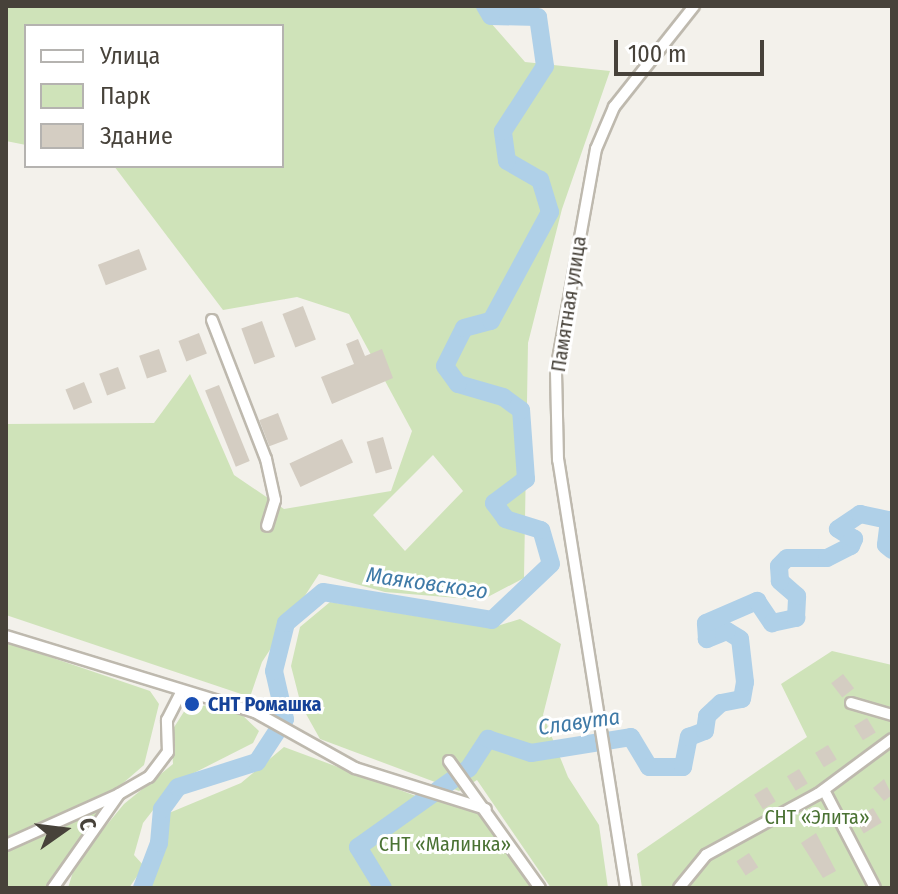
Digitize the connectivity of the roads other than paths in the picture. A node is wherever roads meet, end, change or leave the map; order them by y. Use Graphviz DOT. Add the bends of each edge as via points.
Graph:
graph roads {
  1 [pos="694,6"];
  2 [pos="212,320"];
  3 [pos="267,526"];
  4 [pos="6,636"];
  5 [pos="180,694"];
  6 [pos="851,703"];
  7 [pos="892,715"];
  8 [pos="892,739"];
  9 [pos="449,761"];
  10 [pos="824,790"];
  11 [pos="119,794"];
  12 [pos="486,809"];
  13 [pos="6,845"];
  14 [pos="53,888"];
  15 [pos="540,888"];
  16 [pos="626,888"];
  17 [pos="679,888"];
  18 [pos="875,888"];
  1 -- 16 [label="street, Памятная улица" via="614,107 596,149 556,371 558,460"];
  2 -- 3 [label="street" via="266,459 275,500"];
  4 -- 5 [label="street"];
  5 -- 11 [label="street" via="167,720 168,752 149,777"];
  5 -- 12 [label="street" via="255,712 313,750 408,787"];
  6 -- 7 [label="street"];
  8 -- 10 [label="street"];
  9 -- 12 [label="street"];
  10 -- 17 [label="street" via="706,855"];
  10 -- 18 [label="street"];
  11 -- 13 [label="street"];
  11 -- 14 [label="street"];
  12 -- 15 [label="street"];
}
